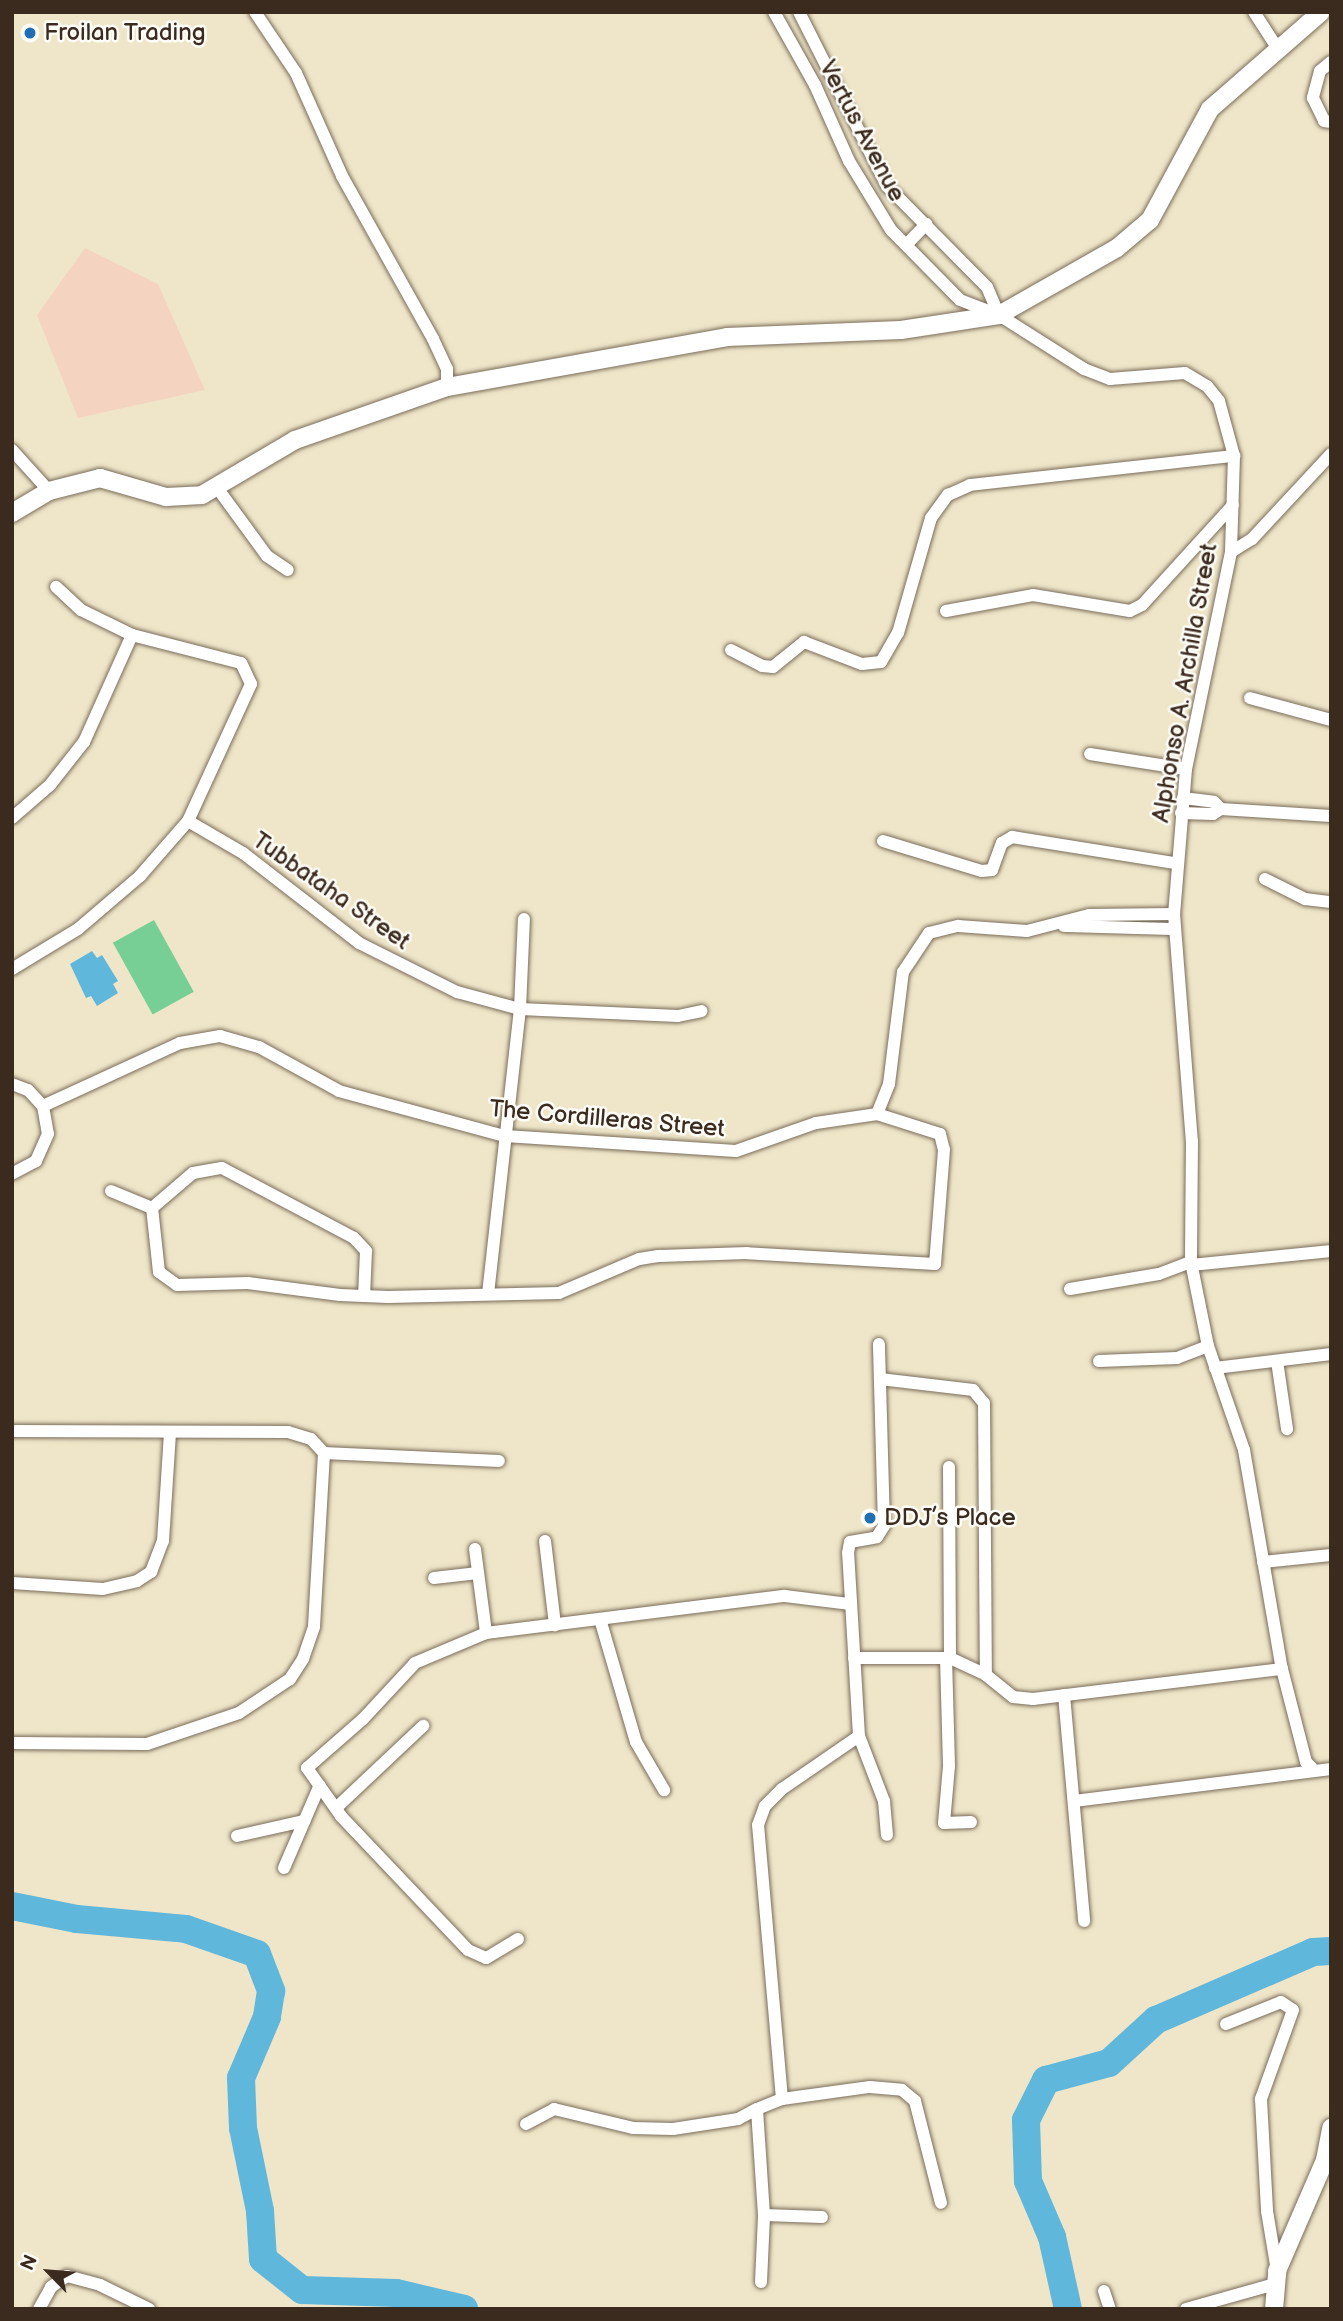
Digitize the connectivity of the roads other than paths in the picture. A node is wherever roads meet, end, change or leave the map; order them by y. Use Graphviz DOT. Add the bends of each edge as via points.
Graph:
graph roads {
  1 [pos="255,12"];
  2 [pos="774,12"];
  3 [pos="799,12"];
  4 [pos="1254,12"];
  5 [pos="1321,12"];
  6 [pos="1278,49"];
  7 [pos="1331,62"];
  8 [pos="1331,122"];
  9 [pos="926,224"];
  10 [pos="907,244"];
  11 [pos="999,315"];
  12 [pos="447,387"];
  13 [pos="12,450"];
  14 [pos="1331,454"];
  15 [pos="1234,456"];
  16 [pos="218,489"];
  17 [pos="49,491"];
  18 [pos="1233,505"];
  19 [pos="12,513"];
  20 [pos="1231,552"];
  21 [pos="288,570"];
  22 [pos="55,587"];
  23 [pos="946,611"];
  24 [pos="132,635"];
  25 [pos="731,650"];
  26 [pos="1250,698"];
  27 [pos="1331,720"];
  28 [pos="1090,754"];
  29 [pos="1186,769"];
  30 [pos="1183,798"];
  31 [pos="1221,809"];
  32 [pos="1181,813"];
  33 [pos="1331,816"];
  34 [pos="12,818"];
  35 [pos="188,821"];
  36 [pos="883,841"];
  37 [pos="1175,863"];
  38 [pos="1265,879"];
  39 [pos="1331,902"];
  40 [pos="1174,914"];
  41 [pos="524,919"];
  42 [pos="1056,926"];
  43 [pos="1174,929"];
  44 [pos="12,969"];
  45 [pos="520,1009"];
  46 [pos="702,1012"];
  47 [pos="12,1084"];
  48 [pos="43,1106"];
  49 [pos="877,1114"];
  50 [pos="505,1136"];
  51 [pos="12,1174"];
  52 [pos="111,1191"];
  53 [pos="152,1208"];
  54 [pos="1331,1251"];
  55 [pos="1191,1264"];
  56 [pos="1070,1289"];
  57 [pos="488,1294"];
  58 [pos="364,1296"];
  59 [pos="879,1344"];
  60 [pos="1208,1346"];
  61 [pos="1331,1354"];
  62 [pos="1100,1361"];
  63 [pos="1277,1361"];
  64 [pos="1215,1368"];
  65 [pos="880,1379"];
  66 [pos="1287,1429"];
  67 [pos="12,1431"];
  68 [pos="170,1432"];
  69 [pos="324,1453"];
  70 [pos="499,1461"];
  71 [pos="949,1467"];
  72 [pos="545,1541"];
  73 [pos="475,1549"];
  74 [pos="1331,1555"];
  75 [pos="1263,1563"];
  76 [pos="478,1573"];
  77 [pos="434,1578"];
  78 [pos="12,1583"];
  79 [pos="849,1604"];
  80 [pos="600,1619"];
  81 [pos="555,1625"];
  82 [pos="486,1633"];
  83 [pos="854,1658"];
  84 [pos="948,1658"];
  85 [pos="1282,1669"];
  86 [pos="986,1675"];
  87 [pos="1064,1695"];
  88 [pos="423,1726"];
  89 [pos="859,1736"];
  90 [pos="12,1743"];
  91 [pos="1312,1768"];
  92 [pos="1331,1769"];
  93 [pos="320,1785"];
  94 [pos="664,1790"];
  95 [pos="1074,1801"];
  96 [pos="336,1808"];
  97 [pos="304,1821"];
  98 [pos="971,1822"];
  99 [pos="887,1835"];
  100 [pos="237,1836"];
  101 [pos="284,1868"];
  102 [pos="1084,1921"];
  103 [pos="517,1939"];
  104 [pos="1226,2024"];
  105 [pos="782,2099"];
  106 [pos="757,2109"];
  107 [pos="526,2124"];
  108 [pos="1331,2129"];
  109 [pos="941,2203"];
  110 [pos="764,2215"];
  111 [pos="822,2217"];
  112 [pos="1276,2277"];
  113 [pos="761,2282"];
  114 [pos="1104,2291"];
  115 [pos="39,2309"];
  116 [pos="149,2309"];
  117 [pos="1111,2309"];
  118 [pos="1186,2309"];
  119 [pos="1275,2309"];
  1 -- 12 [label="street" via="296,73 342,176 433,339 447,369"];
  2 -- 10 [label="street, Vertus Avenue" via="815,85 849,161 891,230"];
  3 -- 9 [label="street, Vertus Avenue" via="887,186"];
  4 -- 6 [label="street"];
  5 -- 6 [label="street"];
  6 -- 11 [label="street" via="1210,109 1150,220 1117,248"];
  7 -- 8 [label="street" via="1320,71 1313,98 1324,121"];
  9 -- 10 [label="street"];
  9 -- 11 [label="street, Vertus Avenue" via="987,287"];
  10 -- 11 [label="street, Vertus Avenue" via="960,300"];
  11 -- 12 [label="street" via="913,329 727,337"];
  11 -- 15 [label="street, Alphonso A. Archilla Street" via="1084,369 1110,379 1168,372 1198,379 1219,401"];
  12 -- 16 [label="street" via="295,440"];
  13 -- 17 [label="street"];
  14 -- 20 [label="street" via="1252,539"];
  15 -- 18 [label="street, Alphonso A. Archilla Street"];
  15 -- 25 [label="street" via="970,485 948,495 931,518 898,633 881,662 862,664 804,642 772,667"];
  16 -- 17 [label="street" via="183,499 100,478"];
  16 -- 21 [label="street" via="267,556"];
  17 -- 19 [label="street"];
  18 -- 20 [label="street, Alphonso A. Archilla Street"];
  18 -- 23 [label="street" via="1147,599 1130,611 1033,595"];
  20 -- 29 [label="street, Alphonso A. Archilla Street"];
  22 -- 24 [label="street" via="81,610"];
  24 -- 34 [label="street" via="84,742 50,785"];
  24 -- 35 [label="street" via="231,659 249,672 249,693"];
  26 -- 27 [label="street"];
  28 -- 29 [label="street"];
  29 -- 30 [label="street, Alphonso A. Archilla Street"];
  30 -- 31 [label="street" via="1214,802"];
  30 -- 32 [label="street, Alphonso A. Archilla Street"];
  31 -- 32 [label="street" via="1213,814"];
  31 -- 33 [label="street"];
  32 -- 37 [label="street, Alphonso A. Archilla Street"];
  35 -- 44 [label="street" via="139,876 78,929"];
  35 -- 45 [label="street, Tubbataha Street" via="243,853 359,943 410,972 457,992"];
  36 -- 37 [label="street" via="982,871 992,870 1002,843 1012,837"];
  37 -- 40 [label="street, Alphonso A. Archilla Street"];
  38 -- 39 [label="street" via="1305,899"];
  40 -- 42 [label="street" via="1089,915"];
  40 -- 43 [label="street, Alphonso A. Archilla Street"];
  41 -- 45 [label="street"];
  42 -- 43 [label="street"];
  42 -- 49 [label="street" via="1006,932 942,928 918,944 900,982 889,1084"];
  43 -- 55 [label="street, Alphonso A. Archilla Street" via="1190,1096"];
  45 -- 46 [label="street, Tubbataha Street" via="678,1016"];
  45 -- 50 [label="street"];
  47 -- 48 [label="street" via="27,1090"];
  48 -- 50 [label="street, The Cordilleras Street" via="180,1044 220,1037 259,1047 340,1091"];
  48 -- 51 [label="street" via="48,1134 44,1149 31,1165"];
  49 -- 50 [label="street, The Cordilleras Street" via="816,1123 736,1151"];
  49 -- 57 [label="street, The Cordilleras Street" via="940,1134 944,1150 935,1264 747,1253 658,1256 639,1259 559,1293"];
  50 -- 57 [label="street"];
  52 -- 53 [label="street"];
  53 -- 58 [label="street" via="156,1263 169,1283 248,1283"];
  53 -- 58 [label="street" via="193,1173 222,1168 355,1238 366,1251"];
  54 -- 55 [label="street"];
  55 -- 56 [label="street"];
  55 -- 60 [label="street"];
  57 -- 58 [label="street"];
  59 -- 65 [label="street"];
  60 -- 62 [label="street" via="1177,1358"];
  60 -- 64 [label="street"];
  61 -- 63 [label="street"];
  63 -- 64 [label="street"];
  63 -- 66 [label="street"];
  64 -- 75 [label="street" via="1244,1450"];
  65 -- 79 [label="street" via="884,1525 877,1537 850,1542"];
  65 -- 86 [label="street" via="973,1390 984,1403"];
  67 -- 68 [label="street"];
  68 -- 69 [label="street" via="288,1433 311,1439"];
  68 -- 78 [label="street" via="163,1541 151,1572 136,1581 103,1588"];
  69 -- 70 [label="street"];
  69 -- 90 [label="street" via="314,1627 303,1660 290,1679 239,1713 147,1744"];
  71 -- 84 [label="street"];
  72 -- 81 [label="street"];
  73 -- 76 [label="street"];
  74 -- 75 [label="street"];
  75 -- 85 [label="street"];
  76 -- 77 [label="street"];
  76 -- 82 [label="street"];
  79 -- 80 [label="street" via="785,1596"];
  79 -- 83 [label="street"];
  80 -- 81 [label="street"];
  80 -- 94 [label="street" via="636,1742"];
  81 -- 82 [label="street"];
  82 -- 93 [label="street" via="415,1662 363,1718 307,1768"];
  83 -- 84 [label="street"];
  83 -- 89 [label="street"];
  84 -- 86 [label="street"];
  84 -- 98 [label="street" via="949,1766 944,1823"];
  85 -- 87 [label="street"];
  85 -- 91 [label="street" via="1306,1762"];
  86 -- 87 [label="street" via="1013,1697"];
  87 -- 95 [label="street"];
  88 -- 96 [label="street"];
  89 -- 99 [label="street" via="884,1801"];
  89 -- 105 [label="street" via="782,1789 765,1806 758,1825"];
  91 -- 92 [label="street"];
  91 -- 95 [label="street" via="1283,1776"];
  93 -- 96 [label="street"];
  93 -- 97 [label="street"];
  95 -- 102 [label="street"];
  96 -- 103 [label="street" via="468,1950 486,1958"];
  97 -- 100 [label="street"];
  97 -- 101 [label="street"];
  104 -- 112 [label="street" via="1281,2002 1293,2010 1261,2099"];
  105 -- 106 [label="street"];
  105 -- 109 [label="street" via="870,2087 902,2090 915,2101"];
  106 -- 107 [label="street" via="738,2119 673,2129 633,2128 554,2109"];
  106 -- 110 [label="street"];
  108 -- 112 [label="street" via="1325,2161"];
  110 -- 111 [label="street"];
  110 -- 113 [label="street"];
  112 -- 118 [label="street"];
  112 -- 119 [label="street"];
  114 -- 117 [label="street"];
  115 -- 116 [label="street" via="51,2287 66,2276 100,2284"];
}
